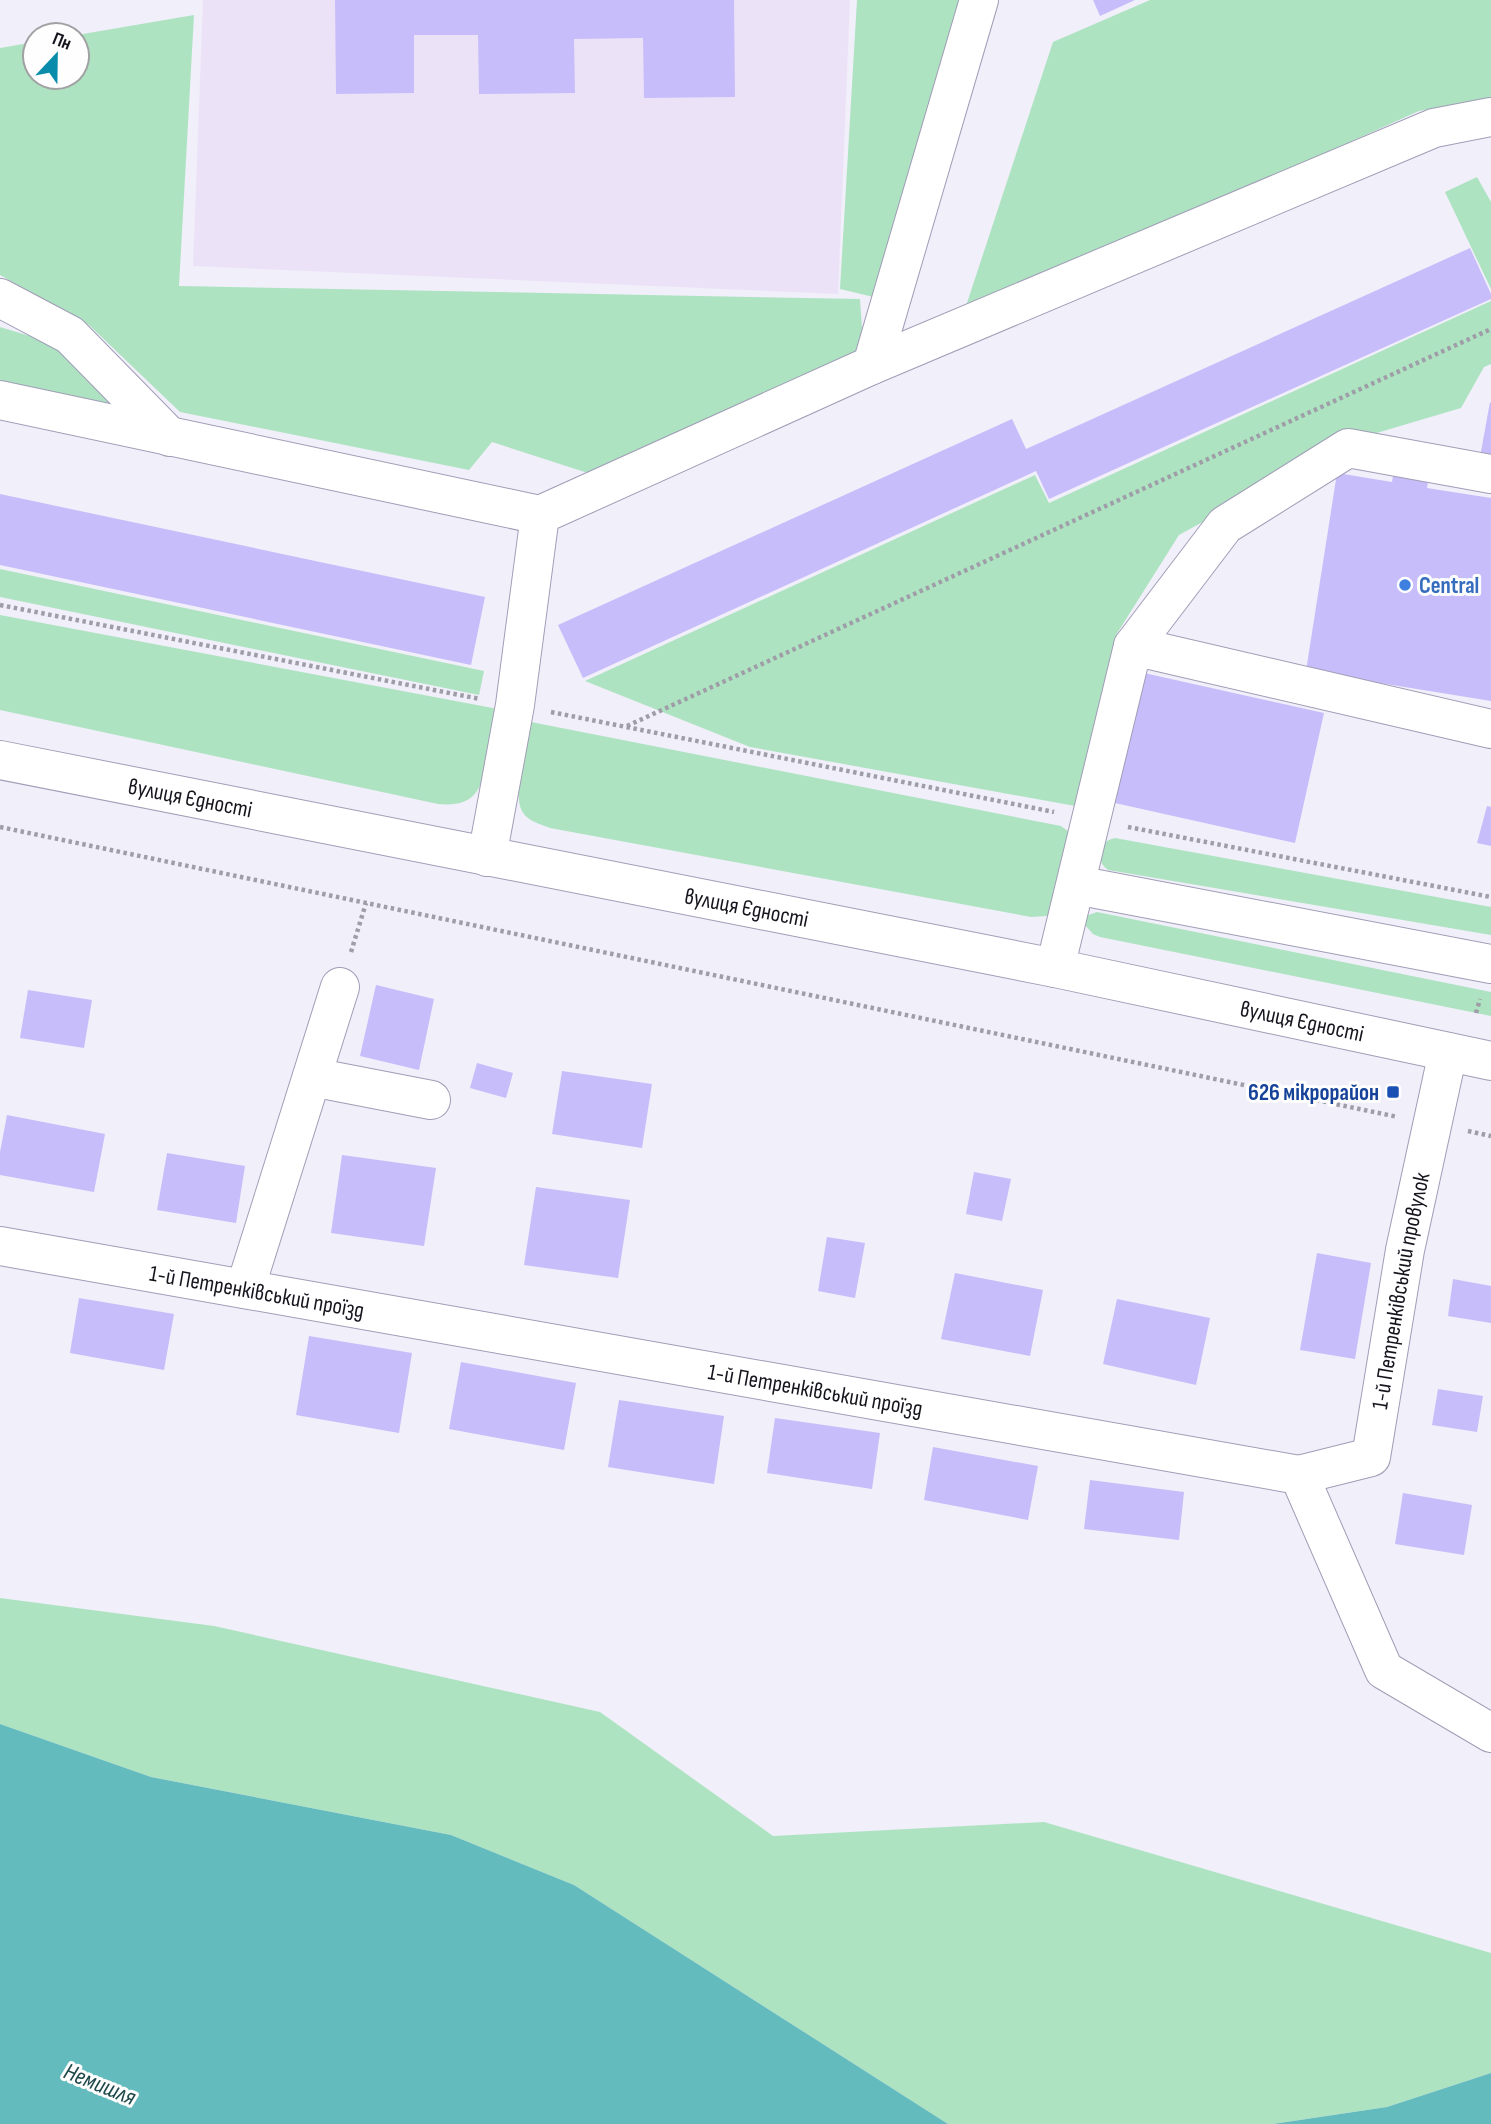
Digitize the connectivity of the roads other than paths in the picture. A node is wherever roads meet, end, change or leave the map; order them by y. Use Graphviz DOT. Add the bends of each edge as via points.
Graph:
graph roads {
  1 [pos="979,0"];
  2 [pos="1491,117"];
  3 [pos="0,298"];
  4 [pos="873,365"];
  5 [pos="0,400"];
  6 [pos="170,437"];
  7 [pos="1491,474"];
  8 [pos="540,514"];
  9 [pos="1133,646"];
  10 [pos="1491,729"];
  11 [pos="0,760"];
  12 [pos="487,857"];
  13 [pos="1076,885"];
  14 [pos="1491,964"];
  15 [pos="1055,968"];
  16 [pos="340,987"];
  17 [pos="1448,1052"];
  18 [pos="1491,1060"];
  19 [pos="312,1077"];
  20 [pos="431,1100"];
  21 [pos="0,1246"];
  22 [pos="245,1289"];
  23 [pos="1299,1475"];
  24 [pos="1491,1733"];
  1 -- 4 [label="street"];
  2 -- 4 [label="street" via="1434,128"];
  3 -- 6 [label="street" via="70,335"];
  4 -- 8 [label="street"];
  5 -- 6 [label="street"];
  6 -- 8 [label="street"];
  7 -- 9 [label="street" via="1348,448 1225,524"];
  8 -- 12 [label="street" via="515,705"];
  9 -- 10 [label="street"];
  9 -- 13 [label="street"];
  11 -- 12 [label="street, вулиця Єдності"];
  12 -- 15 [label="street, вулиця Єдності"];
  13 -- 14 [label="street"];
  13 -- 15 [label="street"];
  15 -- 17 [label="street, вулиця Єдності"];
  16 -- 19 [label="street"];
  17 -- 18 [label="street, вулиця Єдності"];
  17 -- 23 [label="street, 1-й Петренківський провулок" via="1405,1250 1371,1457"];
  19 -- 20 [label="street"];
  19 -- 22 [label="street"];
  21 -- 22 [label="street, 1-й Петренківський проїзд"];
  22 -- 23 [label="street, 1-й Петренківський проїзд"];
  23 -- 24 [label="street" via="1384,1670"];
}
